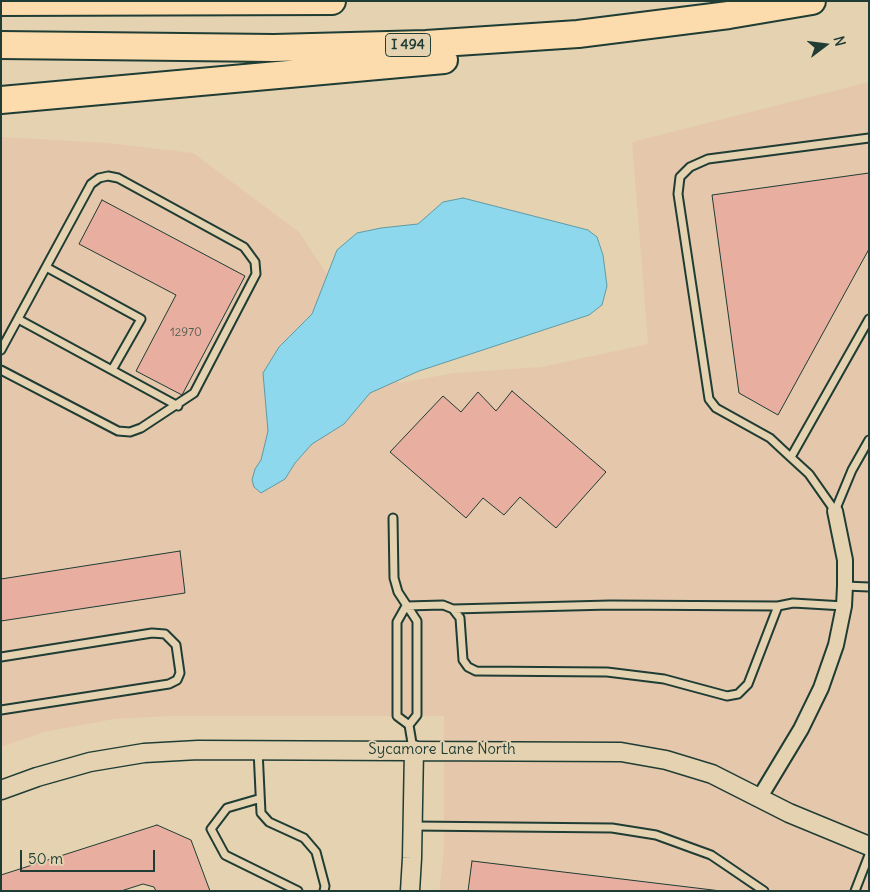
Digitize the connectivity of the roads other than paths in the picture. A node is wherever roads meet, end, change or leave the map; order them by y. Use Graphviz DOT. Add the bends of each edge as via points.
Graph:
graph roads {
  1 [pos="332,1"];
  2 [pos="812,1"];
  3 [pos="1,2"];
  4 [pos="766,9"];
  5 [pos="1,45"];
  6 [pos="1,100"];
  7 [pos="869,138"];
  8 [pos="46,267"];
  9 [pos="18,319"];
  10 [pos="869,319"];
  11 [pos="1,350"];
  12 [pos="1,370"];
  13 [pos="112,370"];
  14 [pos="178,406"];
  15 [pos="869,440"];
  16 [pos="791,457"];
  17 [pos="835,511"];
  18 [pos="393,518"];
  19 [pos="845,586"];
  20 [pos="869,587"];
  21 [pos="406,606"];
  22 [pos="778,606"];
  23 [pos="844,606"];
  24 [pos="453,609"];
  25 [pos="1,657"];
  26 [pos="1,710"];
  27 [pos="410,725"];
  28 [pos="258,750"];
  29 [pos="414,750"];
  30 [pos="1,790"];
  31 [pos="760,797"];
  32 [pos="258,799"];
  33 [pos="413,826"];
  34 [pos="869,846"];
  35 [pos="869,855"];
  36 [pos="298,891"];
  37 [pos="324,891"];
  38 [pos="410,891"];
  39 [pos="764,891"];
  40 [pos="854,891"];
  1 -- 3 [label="highway"];
  2 -- 4 [label="highway, I 494"];
  4 -- 5 [label="highway, I 494" via="578,34 426,44 274,48"];
  4 -- 6 [label="highway" via="555,50"];
  7 -- 16 [label="lane" via="708,159 690,167 680,177 678,194 710,399 716,408 770,438"];
  8 -- 9 [label="lane"];
  8 -- 13 [label="lane" via="141,318"];
  8 -- 14 [label="lane" via="92,184 108,176 118,178 244,247 255,262 256,274 194,393"];
  9 -- 11 [label="lane"];
  9 -- 13 [label="lane"];
  10 -- 16 [label="lane"];
  12 -- 14 [label="lane" via="118,432 141,428"];
  13 -- 14 [label="lane"];
  15 -- 17 [label="lane"];
  16 -- 17 [label="lane" via="809,474"];
  17 -- 19 [label="street" via="845,560"];
  18 -- 21 [label="lane" via="394,578"];
  19 -- 20 [label="lane"];
  19 -- 23 [label="street"];
  21 -- 24 [label="lane" via="443,605"];
  21 -- 27 [label="lane" via="416,621 417,714"];
  21 -- 27 [label="lane" via="397,622 398,716"];
  22 -- 23 [label="lane" via="793,603"];
  22 -- 24 [label="lane" via="610,605"];
  22 -- 24 [label="lane" via="748,684 738,694 727,696 664,679 607,672 476,671 463,660 460,618"];
  23 -- 31 [label="street" via="836,646 821,688"];
  25 -- 26 [label="lane" via="152,633 165,634 176,645 180,673 177,680 169,684"];
  27 -- 29 [label="lane"];
  28 -- 29 [label="street, Sycamore Lane North"];
  28 -- 30 [label="street, Sycamore Lane North" via="144,753 90,762"];
  28 -- 32 [label="lane"];
  29 -- 31 [label="street, Sycamore Lane North" via="621,752 666,760 712,774"];
  29 -- 33 [label="street"];
  31 -- 34 [label="street, Sycamore Lane North" via="789,813"];
  32 -- 36 [label="lane" via="227,808 211,829 225,855"];
  32 -- 37 [label="lane" via="260,813 269,822 304,838 316,852"];
  33 -- 38 [label="street"];
  33 -- 39 [label="lane" via="612,828 656,835 711,856"];
  35 -- 40 [label="lane"];
}
